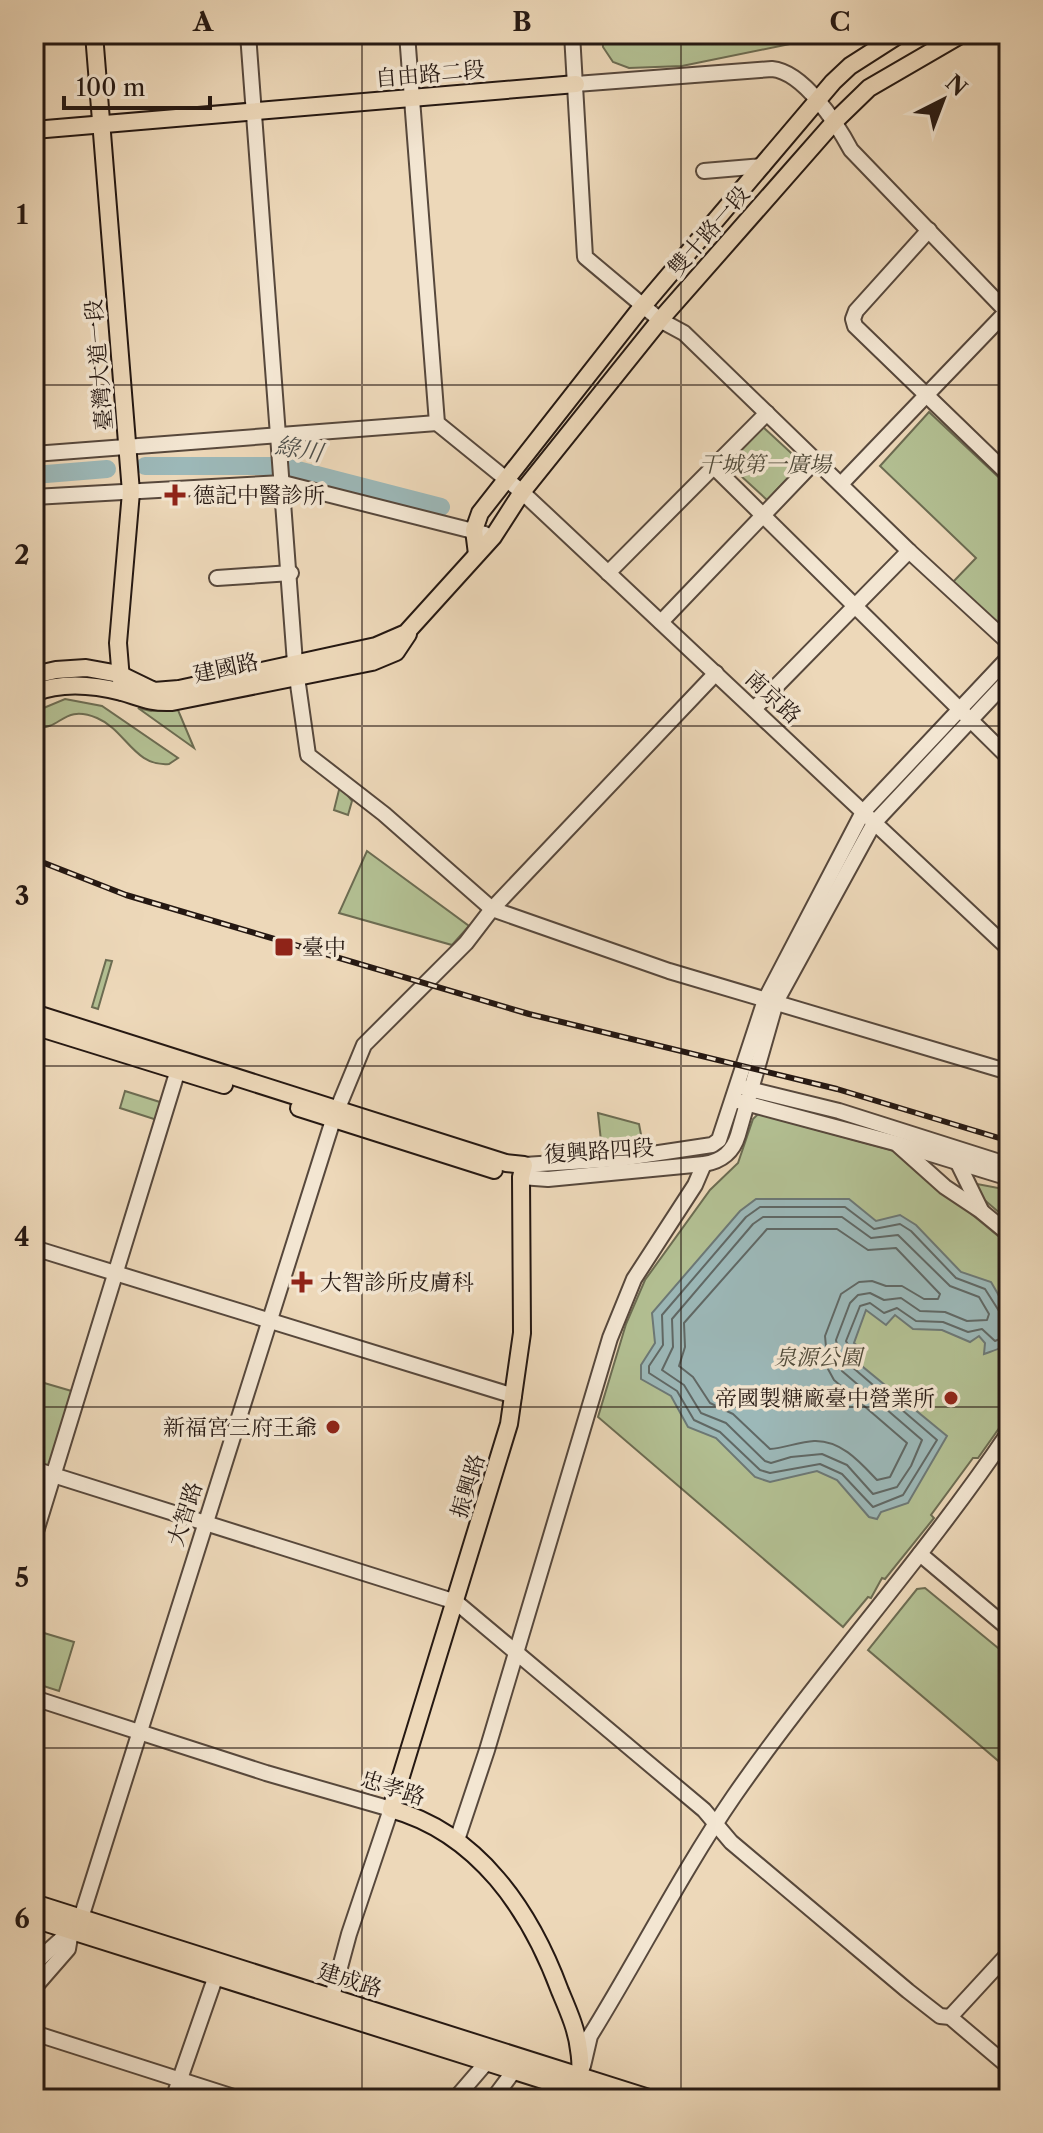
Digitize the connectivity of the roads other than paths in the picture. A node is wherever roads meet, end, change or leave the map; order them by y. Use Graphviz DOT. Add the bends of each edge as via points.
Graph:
graph roads {
  1 [pos="94,34"];
  2 [pos="248,34"];
  3 [pos="407,34"];
  4 [pos="572,34"];
  5 [pos="900,34"];
  6 [pos="962,34"];
  7 [pos="576,84"];
  8 [pos="412,98"];
  9 [pos="818,102"];
  10 [pos="254,111"];
  11 [pos="835,121"];
  12 [pos="101,123"];
  13 [pos="34,130"];
  14 [pos="763,166"];
  15 [pos="704,171"];
  16 [pos="929,230"];
  17 [pos="643,306"];
  18 [pos="1008,312"];
  19 [pos="660,320"];
  20 [pos="926,396"];
  21 [pos="767,413"];
  22 [pos="437,423"];
  23 [pos="280,436"];
  24 [pos="128,451"];
  25 [pos="34,454"];
  26 [pos="816,460"];
  27 [pos="714,467"];
  28 [pos="1009,475"];
  29 [pos="505,479"];
  30 [pos="283,483"];
  31 [pos="841,484"];
  32 [pos="131,489"];
  33 [pos="522,492"];
  34 [pos="34,497"];
  35 [pos="763,514"];
  36 [pos="474,530"];
  37 [pos="493,537"];
  38 [pos="909,551"];
  39 [pos="477,554"];
  40 [pos="291,573"];
  41 [pos="608,573"];
  42 [pos="217,578"];
  43 [pos="854,606"];
  44 [pos="661,622"];
  45 [pos="1009,643"];
  46 [pos="1009,657"];
  47 [pos="296,669"];
  48 [pos="716,673"];
  49 [pos="119,674"];
  50 [pos="34,675"];
  51 [pos="1009,679"];
  52 [pos="122,692"];
  53 [pos="34,693"];
  54 [pos="754,709"];
  55 [pos="964,714"];
  56 [pos="1009,758"];
  57 [pos="863,812"];
  58 [pos="874,823"];
  59 [pos="492,909"];
  60 [pos="1009,949"];
  61 [pos="770,1001"];
  62 [pos="34,1015"];
  63 [pos="34,1026"];
  64 [pos="179,1065"];
  65 [pos="1009,1072"];
  66 [pos="742,1095"];
  67 [pos="335,1114"];
  68 [pos="895,1143"];
  69 [pos="951,1147"];
  70 [pos="957,1162"];
  71 [pos="704,1164"];
  72 [pos="1009,1165"];
  73 [pos="522,1171"];
  74 [pos="1009,1178"];
  75 [pos="981,1211"];
  76 [pos="1009,1234"];
  77 [pos="34,1248"];
  78 [pos="116,1274"];
  79 [pos="268,1320"];
  80 [pos="514,1396"];
  81 [pos="1009,1432"];
  82 [pos="34,1469"];
  83 [pos="54,1475"];
  84 [pos="205,1524"];
  85 [pos="34,1538"];
  86 [pos="920,1554"];
  87 [pos="456,1602"];
  88 [pos="1009,1629"];
  89 [pos="515,1650"];
  90 [pos="34,1698"];
  91 [pos="138,1732"];
  92 [pos="391,1809"];
  93 [pos="715,1825"];
  94 [pos="457,1840"];
  95 [pos="34,1903"];
  96 [pos="34,1919"];
  97 [pos="76,1924"];
  98 [pos="1009,1953"];
  99 [pos="34,1965"];
  100 [pos="218,1970"];
  101 [pos="34,1988"];
  102 [pos="329,2005"];
  103 [pos="950,2017"];
  104 [pos="34,2033"];
  105 [pos="486,2063"];
  106 [pos="518,2066"];
  107 [pos="1009,2067"];
  108 [pos="178,2079"];
  109 [pos="580,2090"];
  110 [pos="460,2094"];
  111 [pos="173,2099"];
  112 [pos="240,2099"];
  113 [pos="486,2099"];
  114 [pos="493,2099"];
  115 [pos="603,2099"];
  116 [pos="652,2099"];
  1 -- 12 [label="main road, 臺灣大道一段"];
  2 -- 10 [label="street"];
  3 -- 8 [label="street"];
  4 -- 7 [label="street"];
  5 -- 9 [label="main road, 雙十路一段" via="850,66"];
  6 -- 11 [label="main road, 雙十路一段" via="869,88"];
  7 -- 8 [label="main road, 自由路二段"];
  7 -- 9 [label="street, 自由路二段" via="778,69 793,76"];
  7 -- 17 [label="street" via="585,257"];
  8 -- 10 [label="main road, 自由路二段"];
  8 -- 22 [label="street"];
  9 -- 11 [label="street, 自由路二段"];
  9 -- 14 [label="main road, 雙十路一段"];
  10 -- 12 [label="main road, 自由路二段"];
  10 -- 23 [label="street"];
  11 -- 16 [label="street, 自由路二段" via="851,150"];
  11 -- 19 [label="main road, 雙十路一段"];
  12 -- 13 [label="main road, 自由路二段"];
  12 -- 24 [label="main road, 臺灣大道一段"];
  14 -- 15 [label="street"];
  14 -- 17 [label="main road, 雙十路一段"];
  16 -- 18 [label="street, 自由路二段"];
  16 -- 20 [label="street" via="853,319"];
  17 -- 19 [label="street"];
  17 -- 29 [label="main road, 雙十路一段"];
  18 -- 20 [label="street"];
  19 -- 21 [label="street" via="684,333"];
  19 -- 33 [label="main road, 雙十路一段"];
  20 -- 28 [label="street"];
  20 -- 31 [label="street"];
  21 -- 26 [label="street"];
  21 -- 27 [label="street"];
  22 -- 23 [label="street"];
  22 -- 29 [label="street, 南京路"];
  23 -- 24 [label="street"];
  23 -- 30 [label="street"];
  24 -- 25 [label="street"];
  24 -- 32 [label="main road, 臺灣大道一段"];
  26 -- 31 [label="street"];
  26 -- 35 [label="street"];
  27 -- 35 [label="street"];
  27 -- 41 [label="street"];
  29 -- 33 [label="street, 南京路"];
  29 -- 36 [label="main road"];
  30 -- 32 [label="street"];
  30 -- 36 [label="street"];
  30 -- 40 [label="street"];
  31 -- 38 [label="street"];
  32 -- 34 [label="street"];
  32 -- 49 [label="main road, 臺灣大道一段"];
  33 -- 37 [label="main road, 建國路"];
  33 -- 41 [label="street, 南京路"];
  35 -- 43 [label="street"];
  35 -- 44 [label="street"];
  36 -- 37 [label="street"];
  36 -- 39 [label="main road"];
  37 -- 39 [label="main road, 建國路"];
  38 -- 43 [label="street"];
  38 -- 45 [label="street"];
  39 -- 47 [label="main road, 建國路" via="392,647"];
  40 -- 42 [label="street"];
  40 -- 47 [label="street"];
  41 -- 44 [label="street, 南京路"];
  43 -- 54 [label="street"];
  43 -- 55 [label="street"];
  44 -- 48 [label="street, 南京路"];
  46 -- 55 [label="street"];
  47 -- 49 [label="main road, 建國路" via="162,691"];
  47 -- 52 [label="main road, 建國路" via="172,702 149,702"];
  47 -- 59 [label="street" via="308,755"];
  48 -- 54 [label="street, 南京路"];
  48 -- 59 [label="street, 大智路"];
  49 -- 50 [label="main road, 建國路" via="86,668"];
  49 -- 52 [label="main road, 臺灣大道一段"];
  51 -- 55 [label="street"];
  52 -- 53 [label="main road, 建國路" via="64,686"];
  54 -- 57 [label="street, 南京路"];
  55 -- 56 [label="street"];
  55 -- 57 [label="street, 復興路四段"];
  55 -- 58 [label="street, 復興路四段"];
  57 -- 58 [label="street, 南京路"];
  57 -- 61 [label="street, 復興路四段"];
  58 -- 60 [label="street, 南京路"];
  58 -- 61 [label="street, 復興路四段"];
  59 -- 61 [label="street"];
  59 -- 67 [label="street, 大智路" via="466,943 367,1041"];
  61 -- 65 [label="street"];
  61 -- 66 [label="street, 復興路四段"];
  62 -- 64 [label="main road, 復興路四段"];
  63 -- 64 [label="main road, 復興路四段"];
  64 -- 67 [label="main road, 復興路四段"];
  64 -- 78 [label="street"];
  66 -- 68 [label="street"];
  66 -- 69 [label="street" via="839,1111"];
  66 -- 71 [label="street, 復興路四段" via="732,1148"];
  66 -- 73 [label="street, 復興路四段" via="712,1145"];
  67 -- 73 [label="main road, 復興路四段"];
  67 -- 79 [label="street, 大智路"];
  68 -- 70 [label="street"];
  68 -- 75 [label="street"];
  69 -- 70 [label="street"];
  69 -- 72 [label="street"];
  70 -- 74 [label="street"];
  70 -- 75 [label="street"];
  71 -- 73 [label="street, 復興路四段" via="548,1179"];
  71 -- 89 [label="street" via="624,1300"];
  73 -- 80 [label="main road, 振興路" via="522,1333"];
  75 -- 76 [label="street"];
  77 -- 78 [label="street"];
  78 -- 79 [label="street"];
  78 -- 83 [label="street"];
  79 -- 80 [label="street"];
  79 -- 84 [label="street, 大智路"];
  80 -- 87 [label="main road, 振興路"];
  81 -- 86 [label="street"];
  82 -- 83 [label="street"];
  83 -- 84 [label="street"];
  83 -- 85 [label="street"];
  84 -- 87 [label="street"];
  84 -- 91 [label="street, 大智路"];
  86 -- 88 [label="street"];
  86 -- 93 [label="street" via="832,1662"];
  87 -- 89 [label="street"];
  87 -- 92 [label="main road, 振興路"];
  89 -- 93 [label="street" via="704,1810"];
  89 -- 94 [label="street"];
  90 -- 91 [label="street, 忠孝路"];
  91 -- 92 [label="street, 忠孝路"];
  91 -- 97 [label="street, 大智路"];
  92 -- 94 [label="main road, 忠孝路"];
  92 -- 102 [label="street"];
  93 -- 103 [label="street" via="908,1991 940,2016"];
  93 -- 109 [label="street" via="590,2036"];
  94 -- 109 [label="main road, 忠孝路" via="509,1893 540,1943 578,2040"];
  95 -- 97 [label="main road, 建成路"];
  96 -- 97 [label="main road, 建成路"];
  97 -- 99 [label="street"];
  97 -- 100 [label="main road, 建成路"];
  97 -- 101 [label="street, 大智路" via="68,1949"];
  98 -- 103 [label="street"];
  100 -- 102 [label="main road, 建成路"];
  100 -- 108 [label="street"];
  102 -- 105 [label="main road, 建成路"];
  102 -- 106 [label="main road, 建成路"];
  103 -- 107 [label="street"];
  104 -- 108 [label="street"];
  105 -- 106 [label="main road, 建成路"];
  105 -- 110 [label="street"];
  106 -- 109 [label="main road, 建成路"];
  106 -- 114 [label="street"];
  108 -- 111 [label="street"];
  108 -- 112 [label="street"];
  109 -- 115 [label="main road, 建成路"];
  109 -- 116 [label="main road, 建成路"];
  110 -- 113 [label="street" via="475,2086"];
}
